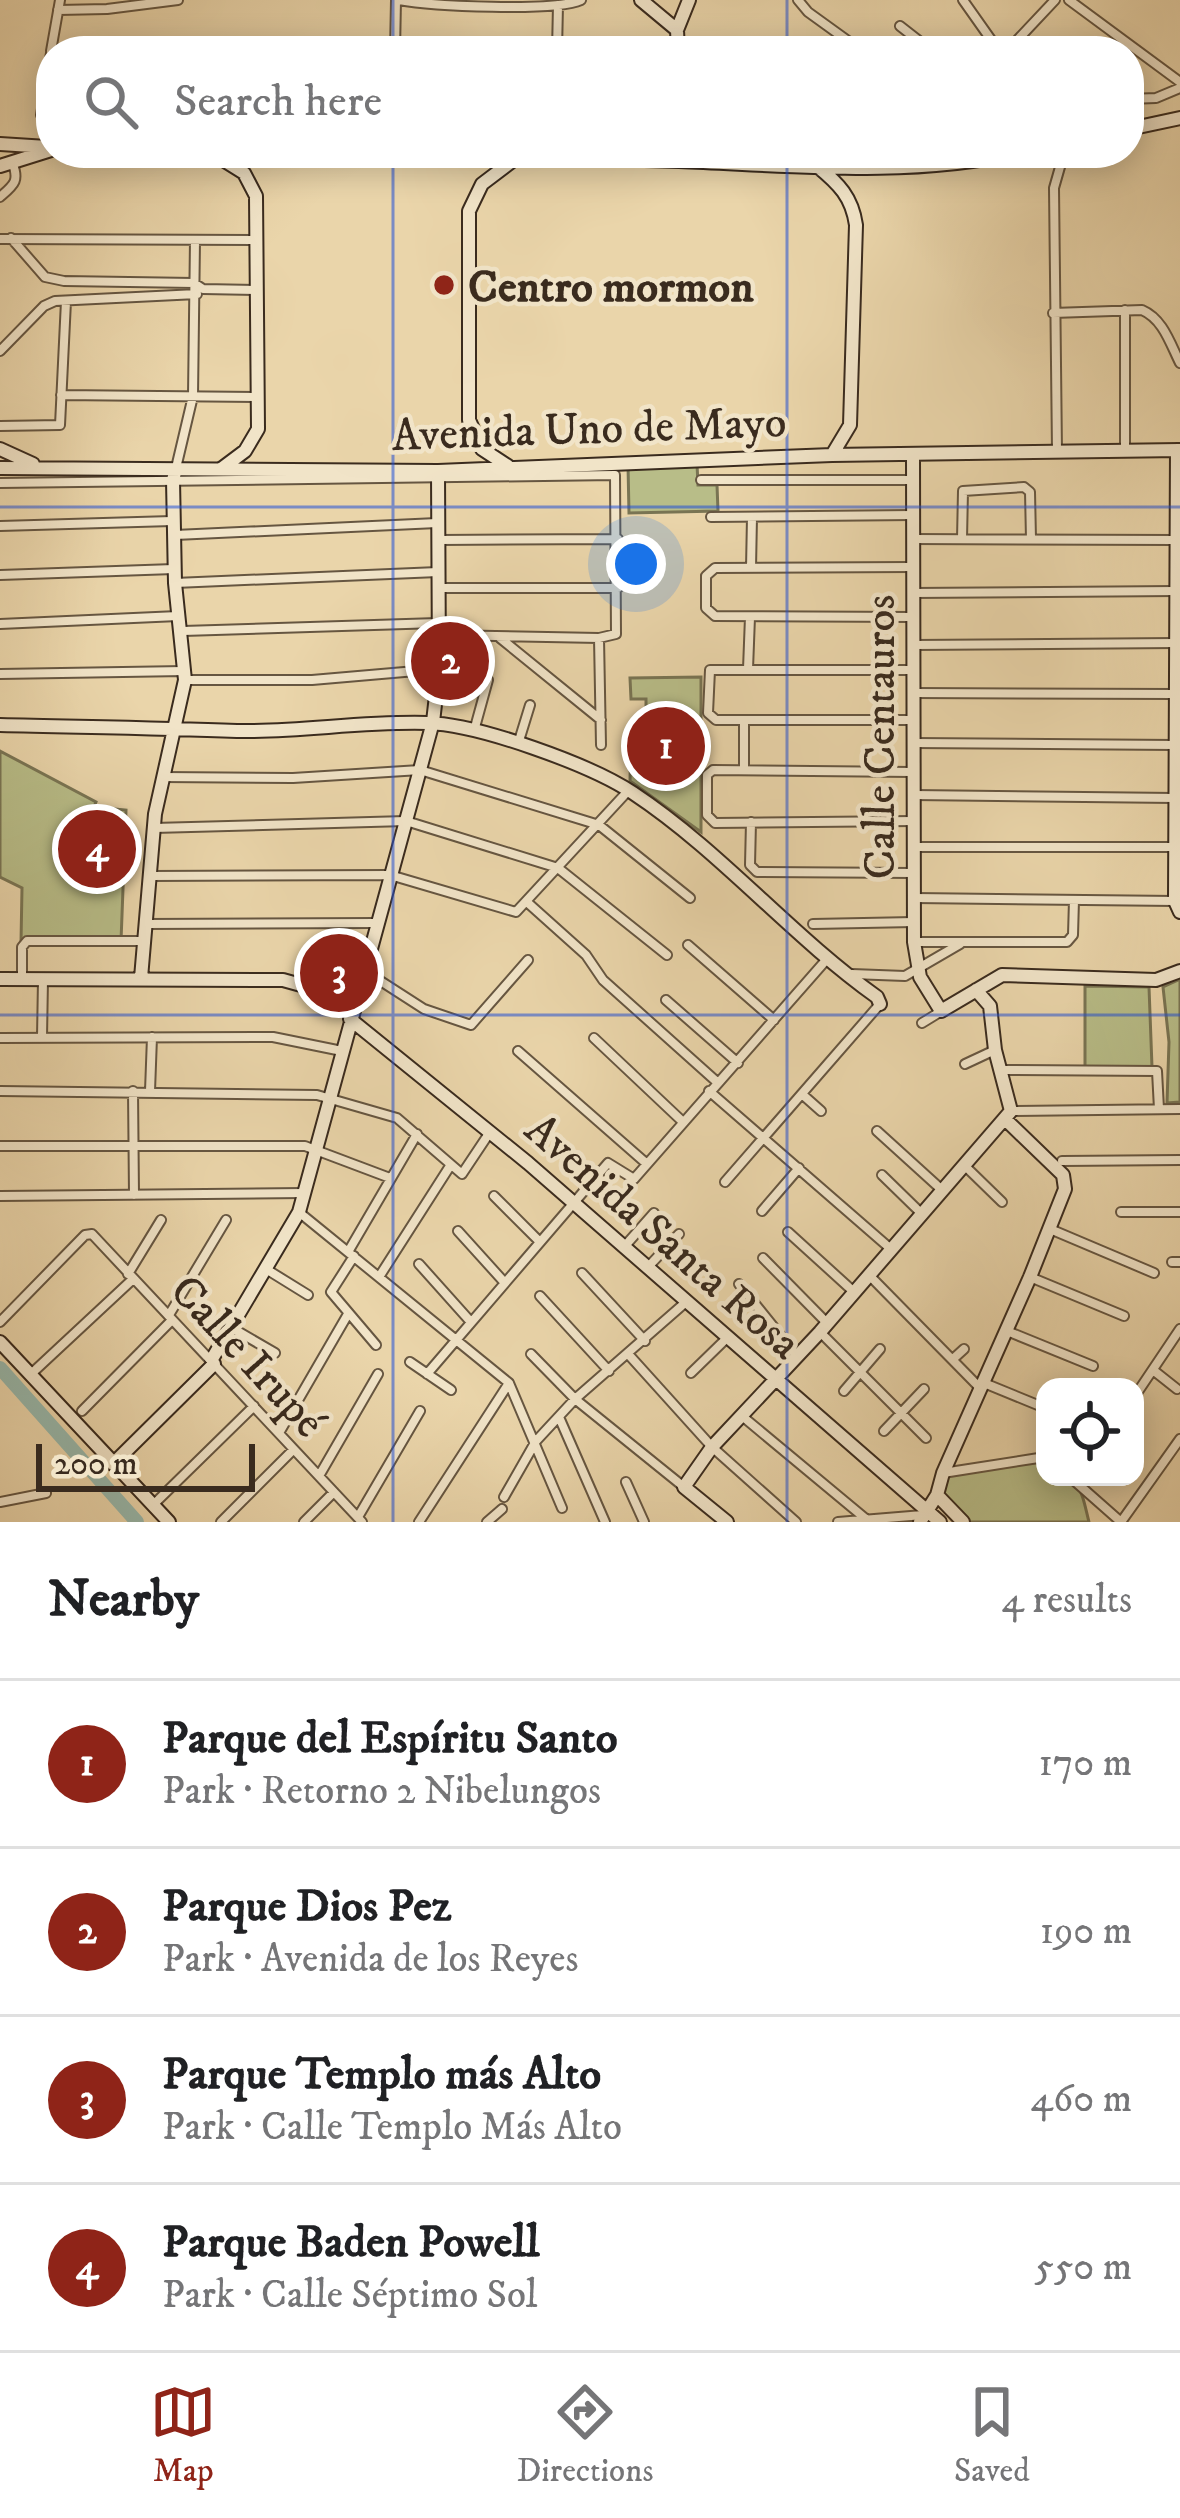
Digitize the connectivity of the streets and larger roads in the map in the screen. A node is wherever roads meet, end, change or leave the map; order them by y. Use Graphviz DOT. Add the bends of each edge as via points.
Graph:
graph roads {
  1 [pos="178,0"];
  2 [pos="398,0"];
  3 [pos="581,0"];
  4 [pos="798,0"];
  5 [pos="964,0"];
  6 [pos="1055,0"];
  7 [pos="1070,0"];
  8 [pos="645,2"];
  9 [pos="688,2"];
  10 [pos="558,4"];
  11 [pos="59,5"];
  12 [pos="901,26"];
  13 [pos="677,30"];
  14 [pos="54,36"];
  15 [pos="394,36"];
  16 [pos="557,36"];
  17 [pos="677,36"];
  18 [pos="841,36"];
  19 [pos="913,36"];
  20 [pos="992,36"];
  21 [pos="1018,36"];
  22 [pos="1117,36"];
  23 [pos="1144,57"];
  24 [pos="1180,85"];
  25 [pos="1144,98"];
  26 [pos="1180,118"];
  27 [pos="1144,126"];
  28 [pos="0,144"];
  29 [pos="36,147"];
  30 [pos="36,153"];
  31 [pos="6,164"];
  32 [pos="238,168"];
  33 [pos="501,168"];
  34 [pos="818,168"];
  35 [pos="1060,168"];
  36 [pos="0,197"];
  37 [pos="11,238"];
  38 [pos="0,239"];
  39 [pos="194,240"];
  40 [pos="257,240"];
  41 [pos="199,286"];
  42 [pos="258,290"];
  43 [pos="194,296"];
  44 [pos="66,301"];
  45 [pos="1125,310"];
  46 [pos="1053,313"];
  47 [pos="0,351"];
  48 [pos="1180,363"];
  49 [pos="61,394"];
  50 [pos="193,396"];
  51 [pos="259,397"];
  52 [pos="0,426"];
  53 [pos="0,449"];
  54 [pos="1178,450"];
  55 [pos="1124,452"];
  56 [pos="1058,453"];
  57 [pos="832,455"];
  58 [pos="913,456"];
  59 [pos="0,467"];
  60 [pos="46,467"];
  61 [pos="520,468"];
  62 [pos="221,469"];
  63 [pos="602,470"];
  64 [pos="438,474"];
  65 [pos="174,475"];
  66 [pos="701,480"];
  67 [pos="914,480"];
  68 [pos="0,483"];
  69 [pos="913,515"];
  70 [pos="1178,516"];
  71 [pos="711,517"];
  72 [pos="752,517"];
  73 [pos="437,524"];
  74 [pos="0,526"];
  75 [pos="173,528"];
  76 [pos="618,539"];
  77 [pos="914,539"];
  78 [pos="962,539"];
  79 [pos="1031,539"];
  80 [pos="437,540"];
  81 [pos="1177,540"];
  82 [pos="914,567"];
  83 [pos="1178,567"];
  84 [pos="751,568"];
  85 [pos="438,572"];
  86 [pos="0,575"];
  87 [pos="175,576"];
  88 [pos="618,588"];
  89 [pos="438,589"];
  90 [pos="1176,591"];
  91 [pos="914,593"];
  92 [pos="180,616"];
  93 [pos="1178,616"];
  94 [pos="750,617"];
  95 [pos="914,617"];
  96 [pos="0,623"];
  97 [pos="438,629"];
  98 [pos="183,632"];
  99 [pos="499,637"];
  100 [pos="599,638"];
  101 [pos="1176,643"];
  102 [pos="914,645"];
  103 [pos="439,668"];
  104 [pos="748,669"];
  105 [pos="1178,669"];
  106 [pos="914,670"];
  107 [pos="0,674"];
  108 [pos="185,675"];
  109 [pos="488,680"];
  110 [pos="914,694"];
  111 [pos="1176,694"];
  112 [pos="530,705"];
  113 [pos="1178,719"];
  114 [pos="602,720"];
  115 [pos="744,720"];
  116 [pos="914,720"];
  117 [pos="433,722"];
  118 [pos="0,725"];
  119 [pos="172,726"];
  120 [pos="474,732"];
  121 [pos="914,743"];
  122 [pos="602,745"];
  123 [pos="1175,745"];
  124 [pos="518,746"];
  125 [pos="420,770"];
  126 [pos="744,770"];
  127 [pos="1178,770"];
  128 [pos="914,772"];
  129 [pos="162,778"];
  130 [pos="629,790"];
  131 [pos="914,795"];
  132 [pos="1175,798"];
  133 [pos="406,820"];
  134 [pos="1178,820"];
  135 [pos="914,821"];
  136 [pos="751,822"];
  137 [pos="599,825"];
  138 [pos="154,828"];
  139 [pos="914,847"];
  140 [pos="1175,847"];
  141 [pos="558,868"];
  142 [pos="1178,871"];
  143 [pos="914,873"];
  144 [pos="390,875"];
  145 [pos="149,876"];
  146 [pos="690,898"];
  147 [pos="914,898"];
  148 [pos="1074,900"];
  149 [pos="528,903"];
  150 [pos="1177,907"];
  151 [pos="914,922"];
  152 [pos="377,923"];
  153 [pos="145,924"];
  154 [pos="813,924"];
  155 [pos="144,941"];
  156 [pos="914,942"];
  157 [pos="960,943"];
  158 [pos="688,945"];
  159 [pos="668,955"];
  160 [pos="827,959"];
  161 [pos="528,960"];
  162 [pos="919,970"];
  163 [pos="1180,970"];
  164 [pos="364,971"];
  165 [pos="844,973"];
  166 [pos="22,978"];
  167 [pos="142,978"];
  168 [pos="0,979"];
  169 [pos="43,980"];
  170 [pos="976,991"];
  171 [pos="355,1000"];
  172 [pos="666,1000"];
  173 [pos="880,1004"];
  174 [pos="941,1011"];
  175 [pos="350,1019"];
  176 [pos="774,1020"];
  177 [pos="922,1023"];
  178 [pos="152,1036"];
  179 [pos="42,1037"];
  180 [pos="0,1038"];
  181 [pos="594,1038"];
  182 [pos="995,1050"];
  183 [pos="342,1051"];
  184 [pos="518,1051"];
  185 [pos="738,1063"];
  186 [pos="965,1064"];
  187 [pos="1000,1070"];
  188 [pos="717,1082"];
  189 [pos="0,1091"];
  190 [pos="133,1091"];
  191 [pos="150,1091"];
  192 [pos="709,1091"];
  193 [pos="802,1095"];
  194 [pos="329,1100"];
  195 [pos="1159,1109"];
  196 [pos="1180,1109"];
  197 [pos="821,1111"];
  198 [pos="1008,1115"];
  199 [pos="683,1122"];
  200 [pos="877,1131"];
  201 [pos="490,1132"];
  202 [pos="417,1134"];
  203 [pos="764,1138"];
  204 [pos="134,1144"];
  205 [pos="0,1146"];
  206 [pos="314,1152"];
  207 [pos="1062,1160"];
  208 [pos="1180,1160"];
  209 [pos="647,1164"];
  210 [pos="450,1166"];
  211 [pos="964,1166"];
  212 [pos="799,1168"];
  213 [pos="882,1175"];
  214 [pos="390,1178"];
  215 [pos="724,1182"];
  216 [pos="942,1190"];
  217 [pos="304,1193"];
  218 [pos="134,1195"];
  219 [pos="0,1196"];
  220 [pos="494,1196"];
  221 [pos="1002,1202"];
  222 [pos="572,1203"];
  223 [pos="762,1211"];
  224 [pos="299,1212"];
  225 [pos="1121,1212"];
  226 [pos="1180,1212"];
  227 [pos="654,1213"];
  228 [pos="922,1214"];
  229 [pos="161,1220"];
  230 [pos="226,1220"];
  231 [pos="1050,1229"];
  232 [pos="458,1231"];
  233 [pos="788,1232"];
  234 [pos="679,1234"];
  235 [pos="539,1241"];
  236 [pos="623,1248"];
  237 [pos="892,1250"];
  238 [pos="351,1254"];
  239 [pos="763,1258"];
  240 [pos="419,1264"];
  241 [pos="648,1267"];
  242 [pos="266,1269"];
  243 [pos="582,1273"];
  244 [pos="1154,1274"];
  245 [pos="130,1276"];
  246 [pos="869,1276"];
  247 [pos="379,1277"];
  248 [pos="1030,1277"];
  249 [pos="505,1282"];
  250 [pos="740,1284"];
  251 [pos="854,1292"];
  252 [pos="308,1295"];
  253 [pos="540,1296"];
  254 [pos="687,1301"];
  255 [pos="348,1314"];
  256 [pos="1124,1316"];
  257 [pos="170,1317"];
  258 [pos="470,1321"];
  259 [pos="0,1322"];
  260 [pos="232,1328"];
  261 [pos="824,1328"];
  262 [pos="1180,1329"];
  263 [pos="1007,1330"];
  264 [pos="728,1337"];
  265 [pos="455,1339"];
  266 [pos="645,1341"];
  267 [pos="0,1342"];
  268 [pos="376,1345"];
  269 [pos="880,1349"];
  270 [pos="964,1349"];
  271 [pos="274,1353"];
  272 [pos="531,1354"];
  273 [pos="629,1355"];
  274 [pos="797,1355"];
  275 [pos="953,1359"];
  276 [pos="213,1361"];
  277 [pos="410,1362"];
  278 [pos="1093,1366"];
  279 [pos="1153,1370"];
  280 [pos="609,1371"];
  281 [pos="860,1372"];
  282 [pos="378,1373"];
  283 [pos="691,1373"];
  284 [pos="427,1374"];
  285 [pos="29,1375"];
  286 [pos="775,1378"];
  287 [pos="508,1383"];
  288 [pos="1144,1383"];
  289 [pos="982,1386"];
  290 [pos="1177,1388"];
  291 [pos="451,1390"];
  292 [pos="924,1390"];
  293 [pos="844,1391"];
  294 [pos="575,1399"];
  295 [pos="1036,1405"];
  296 [pos="254,1406"];
  297 [pos="82,1411"];
  298 [pos="420,1411"];
  299 [pos="901,1413"];
  300 [pos="740,1415"];
  301 [pos="559,1417"];
  302 [pos="884,1431"];
  303 [pos="279,1433"];
  304 [pos="926,1438"];
  305 [pos="1180,1439"];
  306 [pos="536,1441"];
  307 [pos="712,1448"];
  308 [pos="293,1450"];
  309 [pos="1036,1458"];
  310 [pos="113,1464"];
  311 [pos="943,1473"];
  312 [pos="319,1476"];
  313 [pos="626,1482"];
  314 [pos="683,1486"];
  315 [pos="1083,1486"];
  316 [pos="334,1492"];
  317 [pos="46,1493"];
  318 [pos="937,1496"];
  319 [pos="504,1497"];
  320 [pos="0,1502"];
  321 [pos="154,1504"];
  322 [pos="562,1508"];
  323 [pos="502,1509"];
  324 [pos="924,1515"];
  325 [pos="360,1520"];
  326 [pos="862,1520"];
  327 [pos="170,1522"];
  328 [pos="221,1522"];
  329 [pos="304,1522"];
  330 [pos="419,1522"];
  331 [pos="487,1522"];
  332 [pos="604,1522"];
  333 [pos="644,1522"];
  334 [pos="727,1522"];
  335 [pos="796,1522"];
  336 [pos="838,1522"];
  337 [pos="940,1522"];
  338 [pos="963,1522"];
  339 [pos="1121,1522"];
  1 -- 11 [label="street"];
  2 -- 10 [label="street"];
  2 -- 15 [label="street"];
  3 -- 10 [label="street"];
  4 -- 18 [label="street"];
  5 -- 20 [label="street"];
  6 -- 21 [label="street"];
  7 -- 22 [label="street"];
  8 -- 9 [label="street"];
  8 -- 13 [label="street"];
  9 -- 13 [label="street"];
  10 -- 16 [label="street"];
  11 -- 14 [label="street"];
  12 -- 19 [label="street"];
  13 -- 17 [label="street"];
  23 -- 24 [label="street"];
  24 -- 25 [label="street"];
  26 -- 27 [label="street"];
  28 -- 29 [label="street"];
  30 -- 31 [label="street"];
  31 -- 36 [label="street" via="16,184"];
  32 -- 40 [label="street" via="256,196"];
  33 -- 61 [label="street" via="469,211 470,426 487,454"];
  34 -- 57 [label="street" via="845,190 856,225 850,425"];
  35 -- 46 [label="street"];
  37 -- 38 [label="street"];
  37 -- 39 [label="street"];
  37 -- 41 [label="street" via="45,277"];
  39 -- 40 [label="street"];
  39 -- 41 [label="street"];
  40 -- 42 [label="street"];
  41 -- 42 [label="street"];
  41 -- 43 [label="street"];
  42 -- 51 [label="street"];
  43 -- 44 [label="street"];
  43 -- 50 [label="street"];
  44 -- 47 [label="street" via="44,306"];
  44 -- 49 [label="street"];
  45 -- 46 [label="street"];
  45 -- 48 [label="street" via="1159,321"];
  45 -- 55 [label="street"];
  46 -- 56 [label="street"];
  49 -- 50 [label="street"];
  49 -- 52 [label="street" via="57,427"];
  50 -- 51 [label="street"];
  50 -- 65 [label="street"];
  51 -- 62 [label="street" via="254,441"];
  53 -- 60 [label="street"];
  54 -- 55 [label="street, Avenida Uno de Mayo"];
  54 -- 70 [label="street"];
  55 -- 56 [label="street, Avenida Uno de Mayo"];
  56 -- 58 [label="street, Avenida Uno de Mayo"];
  57 -- 58 [label="street, Avenida Uno de Mayo"];
  57 -- 63 [label="street, Avenida Uno de Mayo"];
  58 -- 67 [label="street, Calle Centauros"];
  59 -- 60 [label="street, Avenida Uno de Mayo"];
  60 -- 65 [label="street, Avenida Uno de Mayo"];
  61 -- 63 [label="street, Avenida Uno de Mayo"];
  61 -- 64 [label="street, Avenida Uno de Mayo"];
  62 -- 64 [label="street, Avenida Uno de Mayo"];
  62 -- 65 [label="street, Avenida Uno de Mayo"];
  63 -- 64 [label="street"];
  63 -- 76 [label="street" via="615,475"];
  64 -- 65 [label="street"];
  64 -- 73 [label="street"];
  65 -- 68 [label="street"];
  65 -- 75 [label="street"];
  66 -- 67 [label="street"];
  67 -- 69 [label="street, Calle Centauros"];
  69 -- 72 [label="street"];
  69 -- 77 [label="street, Calle Centauros"];
  70 -- 81 [label="street"];
  71 -- 72 [label="street"];
  72 -- 84 [label="street"];
  73 -- 75 [label="street"];
  73 -- 80 [label="street"];
  74 -- 75 [label="street"];
  75 -- 87 [label="street"];
  76 -- 80 [label="street"];
  76 -- 88 [label="street"];
  77 -- 78 [label="street"];
  77 -- 82 [label="street, Calle Centauros"];
  78 -- 79 [label="street"];
  78 -- 79 [label="street" via="963,491 1024,487"];
  79 -- 81 [label="street"];
  80 -- 85 [label="street"];
  81 -- 83 [label="street"];
  82 -- 84 [label="street"];
  82 -- 91 [label="street, Calle Centauros"];
  83 -- 90 [label="street"];
  84 -- 94 [label="street" via="709,570 706,608"];
  85 -- 87 [label="street"];
  85 -- 89 [label="street"];
  86 -- 87 [label="street"];
  87 -- 92 [label="street"];
  88 -- 89 [label="street"];
  88 -- 100 [label="street" via="616,634"];
  89 -- 97 [label="street"];
  90 -- 91 [label="street"];
  90 -- 93 [label="street"];
  91 -- 95 [label="street, Calle Centauros"];
  92 -- 96 [label="street"];
  92 -- 98 [label="street"];
  93 -- 101 [label="street"];
  94 -- 95 [label="street"];
  94 -- 104 [label="street"];
  95 -- 102 [label="street, Calle Centauros"];
  97 -- 98 [label="street"];
  97 -- 99 [label="street"];
  97 -- 103 [label="street"];
  98 -- 108 [label="street"];
  99 -- 100 [label="street"];
  99 -- 114 [label="street"];
  100 -- 114 [label="street"];
  101 -- 102 [label="street"];
  101 -- 105 [label="street"];
  102 -- 106 [label="street, Calle Centauros"];
  103 -- 108 [label="street" via="312,680"];
  103 -- 117 [label="street"];
  104 -- 106 [label="street"];
  104 -- 115 [label="street" via="710,670 710,717"];
  105 -- 111 [label="street"];
  106 -- 110 [label="street, Calle Centauros"];
  107 -- 108 [label="street"];
  108 -- 119 [label="street"];
  109 -- 120 [label="street"];
  110 -- 111 [label="street"];
  110 -- 116 [label="street, Calle Centauros"];
  111 -- 113 [label="street"];
  112 -- 124 [label="street"];
  113 -- 123 [label="street"];
  114 -- 122 [label="street"];
  115 -- 116 [label="street"];
  115 -- 126 [label="street"];
  116 -- 121 [label="street, Calle Centauros"];
  117 -- 119 [label="street"];
  117 -- 120 [label="street"];
  117 -- 125 [label="street"];
  118 -- 119 [label="street"];
  119 -- 129 [label="street"];
  120 -- 124 [label="street"];
  121 -- 123 [label="street"];
  121 -- 128 [label="street, Calle Centauros"];
  123 -- 127 [label="street"];
  124 -- 130 [label="street"];
  125 -- 129 [label="street"];
  125 -- 133 [label="street"];
  125 -- 137 [label="street"];
  126 -- 128 [label="street"];
  126 -- 136 [label="street" via="709,771 709,819"];
  127 -- 132 [label="street"];
  128 -- 131 [label="street, Calle Centauros"];
  129 -- 138 [label="street"];
  130 -- 137 [label="street"];
  130 -- 160 [label="street" via="701,842"];
  131 -- 132 [label="street"];
  131 -- 135 [label="street, Calle Centauros"];
  132 -- 134 [label="street"];
  133 -- 138 [label="street"];
  133 -- 141 [label="street"];
  133 -- 144 [label="street"];
  134 -- 140 [label="street"];
  135 -- 136 [label="street"];
  135 -- 139 [label="street, Calle Centauros"];
  136 -- 143 [label="street" via="750,865 757,872"];
  137 -- 141 [label="street"];
  137 -- 146 [label="street"];
  138 -- 145 [label="street"];
  139 -- 140 [label="street"];
  139 -- 143 [label="street, Calle Centauros"];
  140 -- 142 [label="street"];
  141 -- 149 [label="street"];
  141 -- 159 [label="street"];
  142 -- 150 [label="street"];
  143 -- 147 [label="street, Calle Centauros"];
  144 -- 145 [label="street"];
  144 -- 149 [label="street" via="516,912"];
  144 -- 152 [label="street"];
  145 -- 153 [label="street"];
  147 -- 148 [label="street"];
  147 -- 151 [label="street, Calle Centauros"];
  148 -- 150 [label="street"];
  148 -- 157 [label="street" via="1067,942"];
  149 -- 188 [label="street"];
  151 -- 154 [label="street"];
  151 -- 156 [label="street, Calle Centauros"];
  152 -- 153 [label="street"];
  152 -- 164 [label="street"];
  153 -- 155 [label="street"];
  155 -- 166 [label="street" via="28,940"];
  155 -- 167 [label="street"];
  156 -- 157 [label="street"];
  156 -- 162 [label="street, Calle Centauros"];
  157 -- 162 [label="street"];
  158 -- 176 [label="street"];
  160 -- 165 [label="street"];
  160 -- 176 [label="street"];
  161 -- 164 [label="street" via="471,1024 424,1009"];
  162 -- 165 [label="street"];
  162 -- 174 [label="street, Calle Centauros"];
  163 -- 170 [label="street" via="1156,980 1002,975"];
  164 -- 171 [label="street"];
  165 -- 173 [label="street"];
  166 -- 168 [label="street"];
  166 -- 169 [label="street"];
  167 -- 169 [label="street"];
  167 -- 171 [label="street" via="283,980"];
  169 -- 179 [label="street"];
  170 -- 174 [label="street"];
  170 -- 182 [label="street" via="990,1006"];
  171 -- 175 [label="street"];
  172 -- 185 [label="street"];
  173 -- 193 [label="street"];
  174 -- 177 [label="street"];
  175 -- 183 [label="street"];
  175 -- 201 [label="street, Avenida Santa Rosa"];
  176 -- 185 [label="street"];
  178 -- 179 [label="street"];
  178 -- 183 [label="street" via="273,1037"];
  178 -- 191 [label="street"];
  179 -- 180 [label="street"];
  181 -- 199 [label="street"];
  182 -- 186 [label="street"];
  182 -- 187 [label="street"];
  183 -- 194 [label="street"];
  184 -- 209 [label="street"];
  185 -- 188 [label="street"];
  187 -- 195 [label="street" via="1157,1071"];
  187 -- 198 [label="street"];
  188 -- 192 [label="street"];
  189 -- 190 [label="street"];
  190 -- 191 [label="street"];
  190 -- 204 [label="street"];
  191 -- 194 [label="street"];
  192 -- 199 [label="street"];
  192 -- 203 [label="street"];
  193 -- 197 [label="street"];
  193 -- 203 [label="street"];
  194 -- 202 [label="street" via="397,1118"];
  194 -- 206 [label="street"];
  195 -- 196 [label="street"];
  195 -- 198 [label="street"];
  198 -- 211 [label="street"];
  198 -- 231 [label="street" via="1066,1181"];
  199 -- 209 [label="street"];
  200 -- 216 [label="street"];
  201 -- 210 [label="street" via="462,1174"];
  201 -- 222 [label="street, Avenida Santa Rosa"];
  202 -- 210 [label="street"];
  202 -- 214 [label="street"];
  203 -- 212 [label="street"];
  203 -- 215 [label="street"];
  204 -- 205 [label="street"];
  204 -- 206 [label="street"];
  204 -- 218 [label="street"];
  206 -- 214 [label="street"];
  206 -- 217 [label="street"];
  207 -- 208 [label="street"];
  209 -- 222 [label="street" via="632,1180 608,1163"];
  210 -- 247 [label="street"];
  211 -- 216 [label="street"];
  211 -- 221 [label="street"];
  212 -- 223 [label="street"];
  212 -- 237 [label="street"];
  213 -- 228 [label="street"];
  214 -- 238 [label="street"];
  216 -- 228 [label="street"];
  217 -- 218 [label="street"];
  217 -- 224 [label="street"];
  218 -- 219 [label="street"];
  220 -- 235 [label="street"];
  222 -- 235 [label="street"];
  222 -- 236 [label="street, Avenida Santa Rosa"];
  224 -- 238 [label="street"];
  224 -- 242 [label="street"];
  225 -- 226 [label="street"];
  227 -- 236 [label="street"];
  228 -- 237 [label="street"];
  229 -- 245 [label="street"];
  230 -- 257 [label="street"];
  231 -- 244 [label="street"];
  231 -- 248 [label="street"];
  232 -- 249 [label="street"];
  233 -- 251 [label="street"];
  234 -- 241 [label="street"];
  235 -- 249 [label="street"];
  236 -- 241 [label="street, Avenida Santa Rosa"];
  237 -- 246 [label="street"];
  238 -- 247 [label="street"];
  238 -- 255 [label="street" via="331,1292"];
  239 -- 261 [label="street"];
  240 -- 258 [label="street"];
  241 -- 254 [label="street, Avenida Santa Rosa"];
  242 -- 252 [label="street"];
  242 -- 260 [label="street"];
  243 -- 266 [label="street"];
  245 -- 257 [label="street, Calle Irupé"];
  245 -- 259 [label="street, Calle Irupé" via="89,1233"];
  245 -- 285 [label="street"];
  246 -- 251 [label="street"];
  246 -- 275 [label="street"];
  247 -- 265 [label="street"];
  248 -- 256 [label="street"];
  248 -- 263 [label="street"];
  249 -- 258 [label="street"];
  250 -- 274 [label="street"];
  251 -- 261 [label="street"];
  253 -- 280 [label="street"];
  254 -- 264 [label="street, Avenida Santa Rosa"];
  254 -- 266 [label="street"];
  255 -- 268 [label="street"];
  255 -- 303 [label="street"];
  257 -- 276 [label="street, Calle Irupé"];
  257 -- 297 [label="street"];
  258 -- 265 [label="street"];
  260 -- 271 [label="street"];
  260 -- 276 [label="street"];
  261 -- 274 [label="street"];
  261 -- 281 [label="street"];
  262 -- 279 [label="street"];
  263 -- 278 [label="street"];
  263 -- 289 [label="street"];
  264 -- 283 [label="street"];
  264 -- 286 [label="street, Avenida Santa Rosa"];
  265 -- 284 [label="street"];
  265 -- 287 [label="street"];
  266 -- 273 [label="street"];
  267 -- 285 [label="street"];
  269 -- 281 [label="street"];
  270 -- 275 [label="street"];
  272 -- 294 [label="street"];
  273 -- 280 [label="street"];
  273 -- 307 [label="street"];
  274 -- 286 [label="street"];
  275 -- 289 [label="street"];
  276 -- 296 [label="street, Calle Irupé"];
  276 -- 310 [label="street"];
  277 -- 284 [label="street"];
  279 -- 288 [label="street"];
  279 -- 290 [label="street"];
  280 -- 294 [label="street"];
  281 -- 293 [label="street"];
  281 -- 299 [label="street"];
  282 -- 312 [label="street"];
  284 -- 291 [label="street"];
  285 -- 310 [label="street"];
  286 -- 300 [label="street"];
  286 -- 324 [label="street, Avenida Santa Rosa"];
  287 -- 306 [label="street"];
  287 -- 330 [label="street"];
  289 -- 295 [label="street"];
  289 -- 311 [label="street"];
  292 -- 299 [label="street"];
  294 -- 301 [label="street"];
  294 -- 314 [label="street"];
  296 -- 303 [label="street, Calle Irupé"];
  296 -- 321 [label="street"];
  298 -- 325 [label="street"];
  299 -- 302 [label="street"];
  299 -- 304 [label="street"];
  300 -- 307 [label="street"];
  300 -- 326 [label="street"];
  301 -- 306 [label="street"];
  301 -- 332 [label="street"];
  303 -- 308 [label="street, Calle Irupé"];
  305 -- 339 [label="street"];
  306 -- 319 [label="street"];
  306 -- 322 [label="street"];
  307 -- 314 [label="street"];
  307 -- 335 [label="street"];
  308 -- 312 [label="street, Calle Irupé"];
  308 -- 328 [label="street"];
  309 -- 311 [label="street"];
  310 -- 321 [label="street"];
  311 -- 318 [label="street"];
  312 -- 316 [label="street, Calle Irupé"];
  313 -- 333 [label="street"];
  314 -- 334 [label="street"];
  315 -- 339 [label="street"];
  316 -- 325 [label="street, Calle Irupé"];
  316 -- 329 [label="street"];
  317 -- 320 [label="street"];
  318 -- 324 [label="street"];
  318 -- 338 [label="street"];
  321 -- 327 [label="street"];
  323 -- 331 [label="street"];
  324 -- 326 [label="street"];
  324 -- 337 [label="street, Avenida Santa Rosa"];
  326 -- 336 [label="street"];
}
